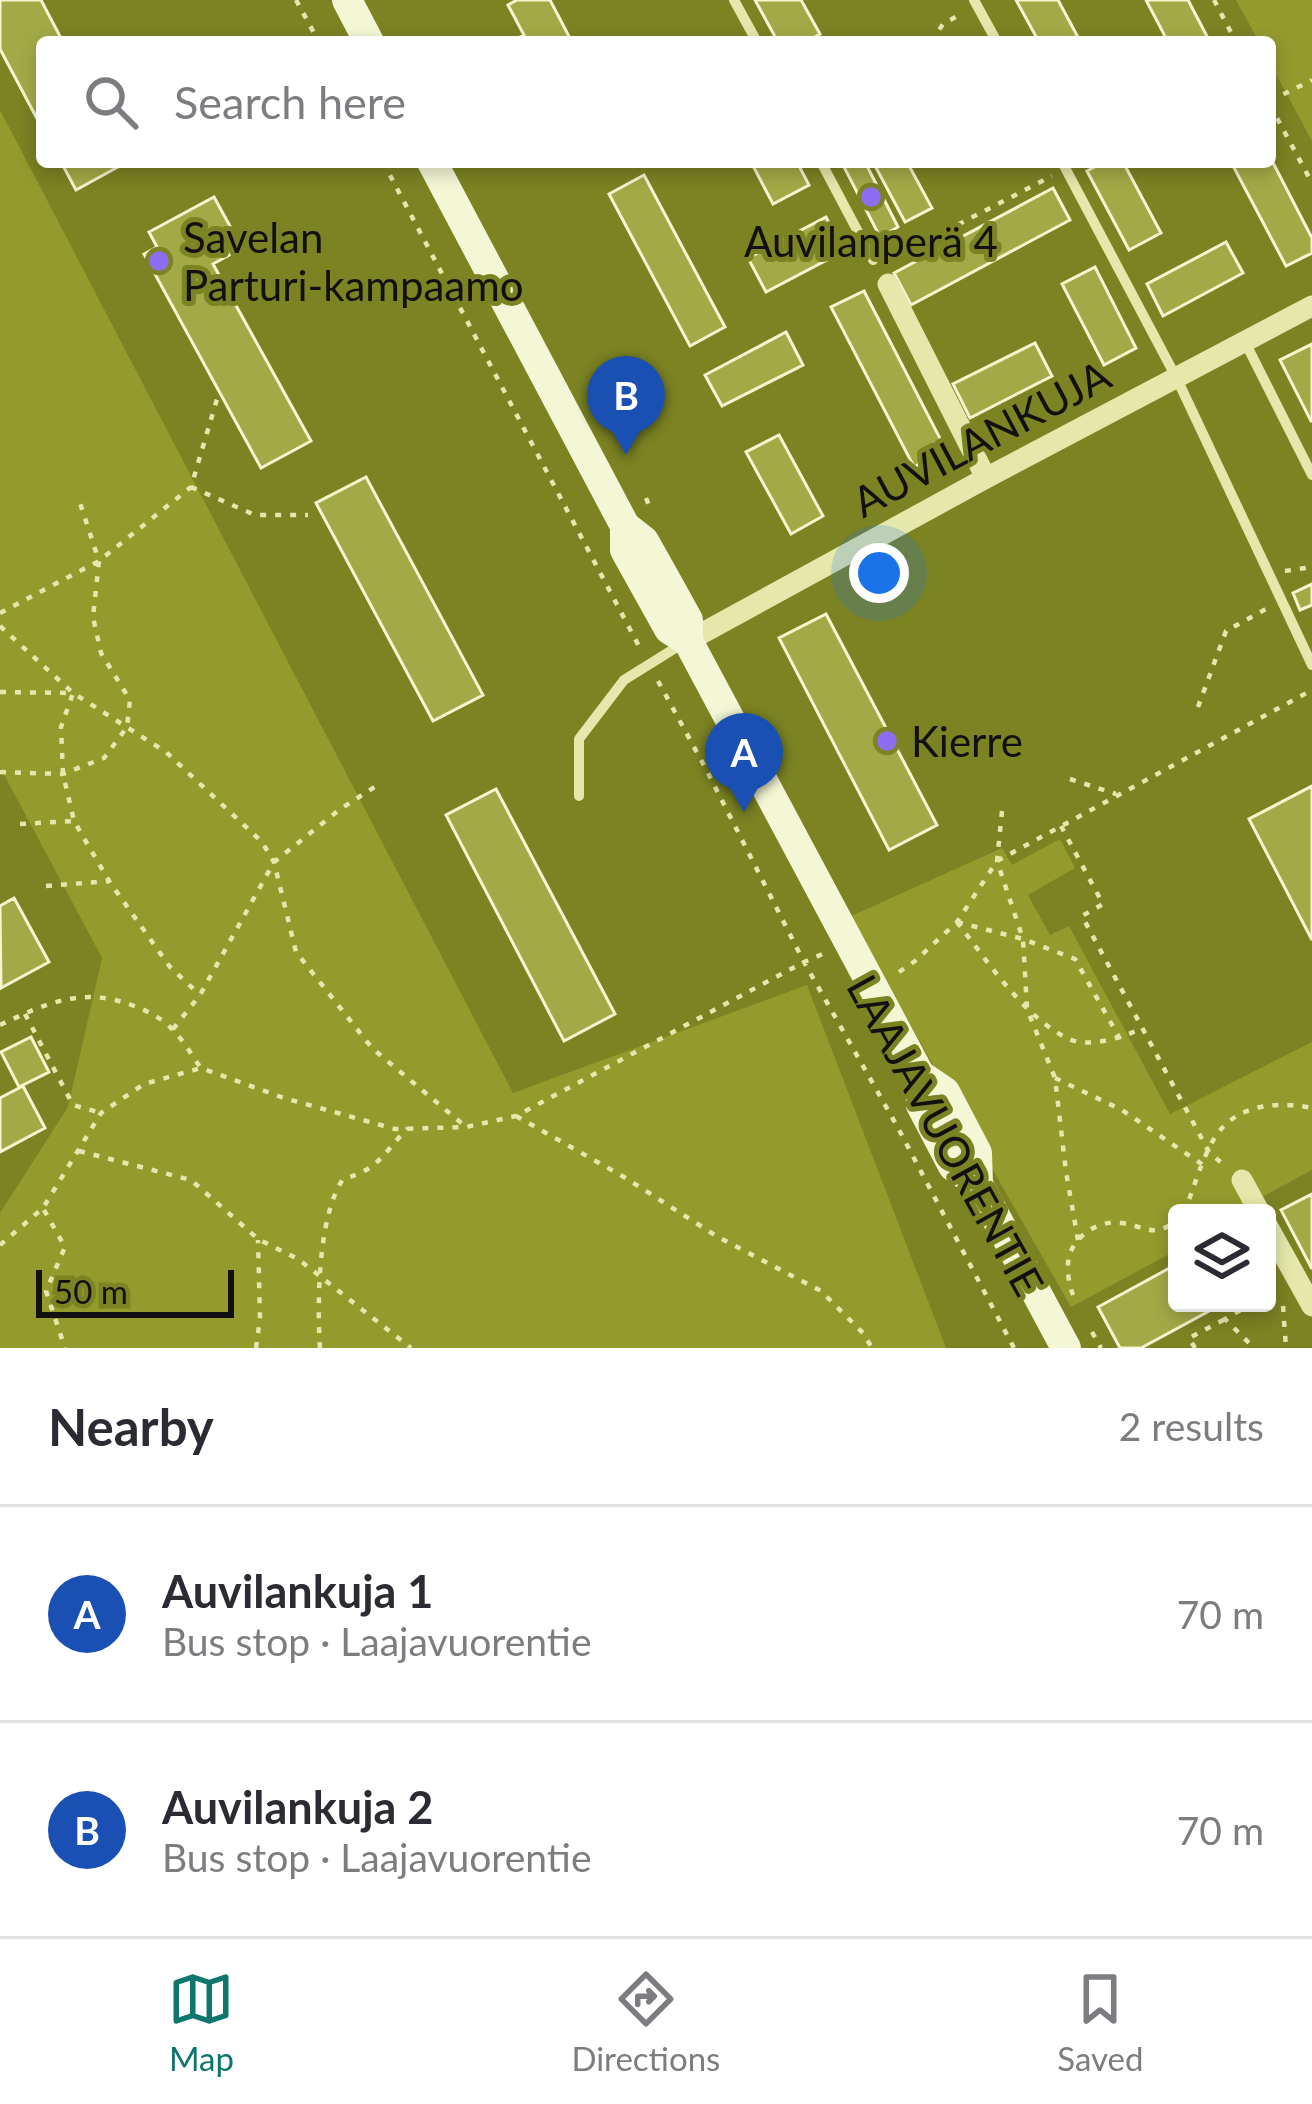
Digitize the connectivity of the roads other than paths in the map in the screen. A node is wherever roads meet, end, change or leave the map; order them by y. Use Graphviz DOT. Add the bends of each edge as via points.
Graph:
graph roads {
  1 [pos="347,0"];
  2 [pos="734,0"];
  3 [pos="975,3"];
  4 [pos="366,36"];
  5 [pos="754,36"];
  6 [pos="994,36"];
  7 [pos="435,168"];
  8 [pos="824,168"];
  9 [pos="1066,168"];
  10 [pos="873,260"];
  11 [pos="888,284"];
  12 [pos="1312,306"];
  13 [pos="1245,342"];
  14 [pos="1177,379"];
  15 [pos="1312,475"];
  16 [pos="986,478"];
  17 [pos="688,641"];
  18 [pos="1312,665"];
  19 [pos="579,796"];
  20 [pos="1242,1180"];
  21 [pos="1255,1204"];
  22 [pos="1276,1241"];
  23 [pos="1312,1306"];
  24 [pos="1078,1339"];
  1 -- 4 [label="main road"];
  2 -- 5 [label="lane"];
  3 -- 6 [label="lane"];
  7 -- 17 [label="main road, LAAJAVUORENTIE" via="625,526 644,541 688,620"];
  8 -- 10 [label="lane"];
  9 -- 14 [label="lane"];
  11 -- 16 [label="street"];
  12 -- 13 [label="street, AUVILANKUJA"];
  13 -- 14 [label="street, AUVILANKUJA"];
  13 -- 15 [label="lane"];
  14 -- 16 [label="street, AUVILANKUJA"];
  14 -- 18 [label="lane"];
  16 -- 17 [label="street, AUVILANKUJA"];
  17 -- 19 [label="lane" via="623,680 579,739"];
  17 -- 24 [label="main road, LAAJAVUORENTIE" via="920,1075 945,1092 956,1112 977,1153 978,1184"];
  20 -- 21 [label="street"];
  22 -- 23 [label="street"];
}
